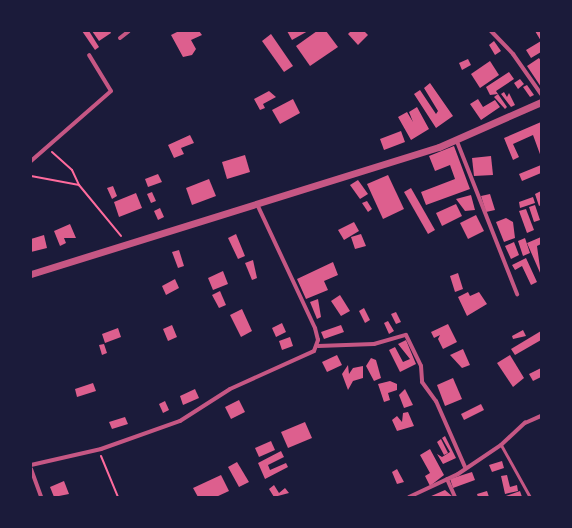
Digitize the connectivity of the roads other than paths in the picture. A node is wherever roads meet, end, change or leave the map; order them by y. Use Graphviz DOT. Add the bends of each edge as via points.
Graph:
graph roads {
  1 [pos="129,31"];
  2 [pos="491,31"];
  3 [pos="120,38"];
  4 [pos="90,55"];
  5 [pos="541,94"];
  6 [pos="541,102"];
  7 [pos="456,139"];
  8 [pos="31,161"];
  9 [pos="257,203"];
  10 [pos="31,274"];
  11 [pos="517,294"];
  12 [pos="318,346"];
  13 [pos="541,416"];
  14 [pos="501,445"];
  15 [pos="31,465"];
  16 [pos="466,467"];
  17 [pos="31,469"];
  18 [pos="446,479"];
  19 [pos="42,497"];
  20 [pos="409,497"];
  21 [pos="455,497"];
  22 [pos="530,497"];
  1 -- 3 [label="street"];
  2 -- 5 [label="street" via="513,54"];
  4 -- 8 [label="street" via="111,91"];
  6 -- 7 [label="street"];
  7 -- 9 [label="street"];
  7 -- 11 [label="street"];
  9 -- 10 [label="street"];
  9 -- 12 [label="street" via="312,321"];
  12 -- 15 [label="street" via="230,388 180,420 101,449"];
  12 -- 16 [label="street" via="374,344 406,335 421,366 422,382 436,401"];
  13 -- 14 [label="street" via="522,425"];
  14 -- 16 [label="street"];
  14 -- 22 [label="lane"];
  16 -- 18 [label="street"];
  17 -- 19 [label="street"];
  18 -- 20 [label="street"];
  18 -- 21 [label="street"];
}
